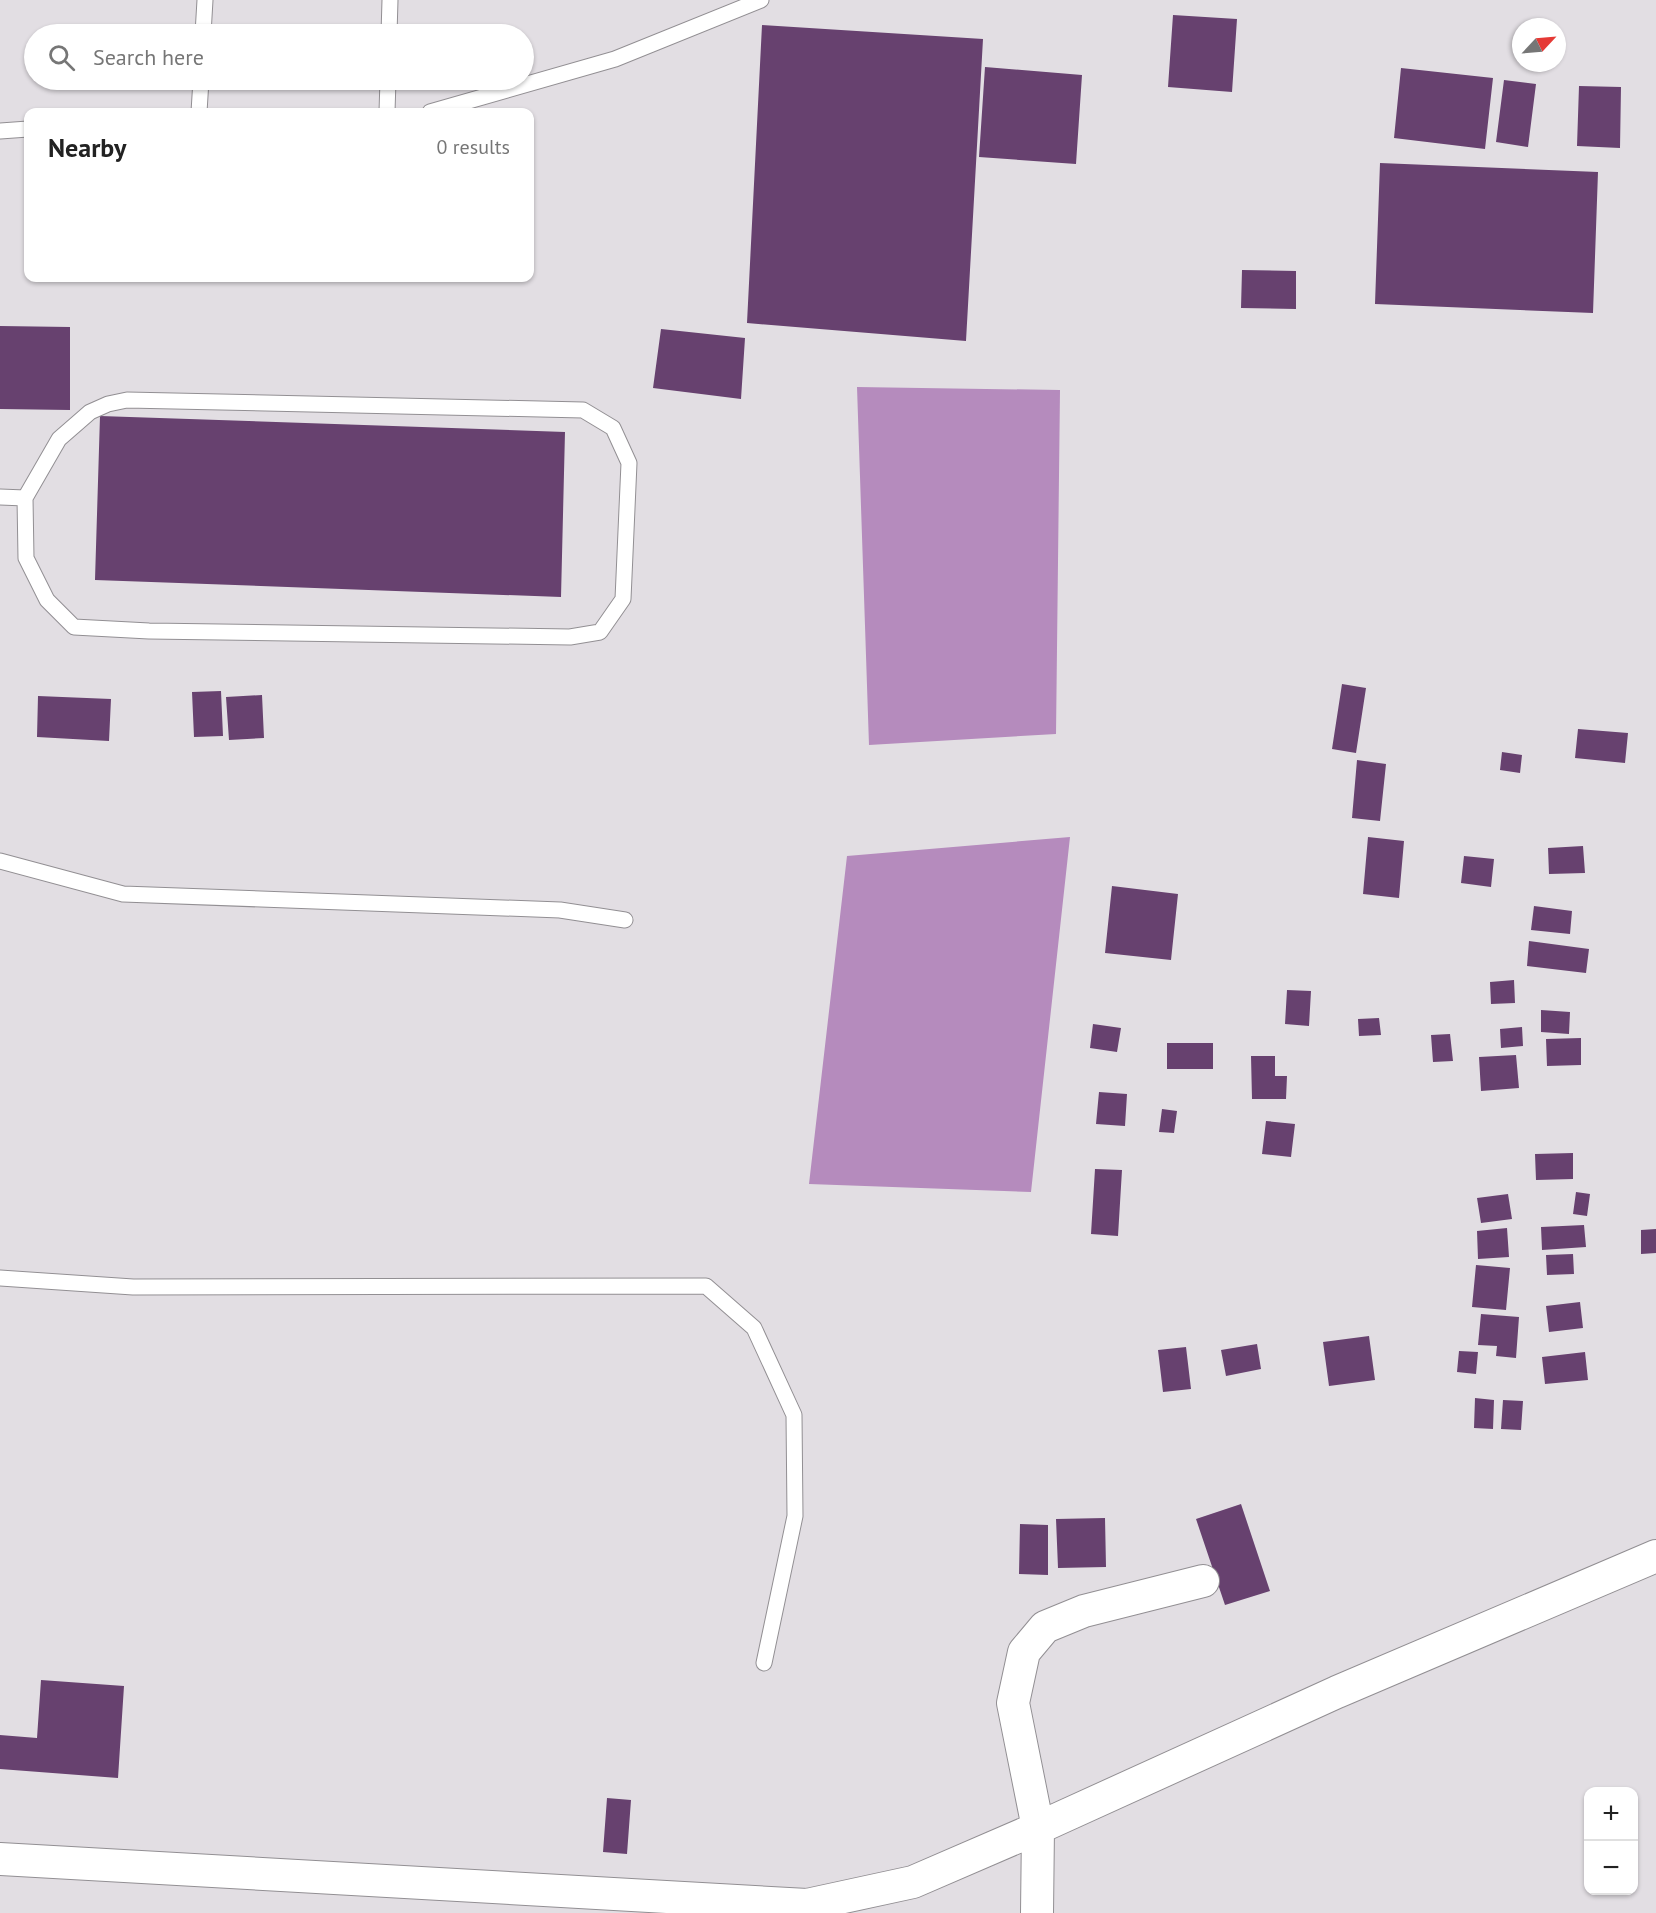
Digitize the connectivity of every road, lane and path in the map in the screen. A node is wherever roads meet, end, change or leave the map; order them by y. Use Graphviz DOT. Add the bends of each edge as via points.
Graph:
graph roads {
  1 [pos="205,0"];
  2 [pos="390,0"];
  3 [pos="761,0"];
  4 [pos="204,24"];
  5 [pos="389,24"];
  6 [pos="534,83"];
  7 [pos="200,90"];
  8 [pos="388,90"];
  9 [pos="508,90"];
  10 [pos="199,108"];
  11 [pos="387,108"];
  12 [pos="444,108"];
  13 [pos="24,129"];
  14 [pos="0,130"];
  15 [pos="0,497"];
  16 [pos="25,498"];
  17 [pos="0,861"];
  18 [pos="625,920"];
  19 [pos="0,1278"];
  20 [pos="1656,1556"];
  21 [pos="1203,1581"];
  22 [pos="764,1663"];
  23 [pos="1038,1828"];
  24 [pos="0,1859"];
  25 [pos="1037,1913"];
  1 -- 4 [label="lane"];
  2 -- 5 [label="lane"];
  3 -- 6 [label="lane" via="615,60"];
  7 -- 10 [label="lane"];
  8 -- 11 [label="lane"];
  9 -- 12 [label="lane"];
  13 -- 14 [label="lane"];
  15 -- 16 [label="lane"];
  16 -- 16 [label="lane" via="26,558 47,600 74,627 570,637 600,632 622,599 629,463 613,428 583,410 127,400 90,412 59,439"];
  17 -- 18 [label="lane" via="123,894 560,910"];
  19 -- 22 [label="lane" via="133,1287 706,1286 754,1328 794,1415 795,1516"];
  20 -- 23 [label="street" via="1337,1692"];
  21 -- 23 [label="street" via="1084,1611 1045,1627 1024,1652 1013,1703"];
  23 -- 24 [label="street" via="913,1882 807,1905"];
  23 -- 25 [label="street"];
}
